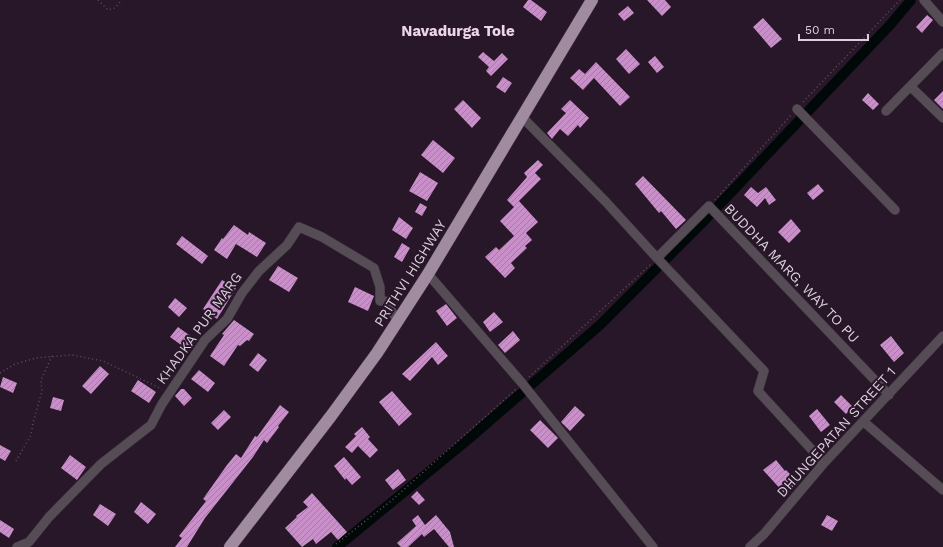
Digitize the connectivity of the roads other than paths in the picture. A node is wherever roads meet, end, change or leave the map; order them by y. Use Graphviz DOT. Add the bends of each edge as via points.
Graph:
graph roads {
  1 [pos="592,0"];
  2 [pos="924,0"];
  3 [pos="943,22"];
  4 [pos="943,53"];
  5 [pos="911,87"];
  6 [pos="797,109"];
  7 [pos="886,111"];
  8 [pos="522,117"];
  9 [pos="943,118"];
  10 [pos="895,210"];
  11 [pos="656,258"];
  12 [pos="428,274"];
  13 [pos="398,321"];
  14 [pos="943,336"];
  15 [pos="889,395"];
  16 [pos="864,422"];
  17 [pos="824,463"];
  18 [pos="943,490"];
  19 [pos="17,547"];
  20 [pos="230,547"];
  21 [pos="653,547"];
  22 [pos="750,547"];
  1 -- 8 [label="highway, PRITHVI HIGHWAY"];
  2 -- 3 [label="street"];
  4 -- 5 [label="street"];
  5 -- 7 [label="street"];
  5 -- 9 [label="street"];
  6 -- 10 [label="street"];
  8 -- 11 [label="street" via="606,202"];
  8 -- 12 [label="highway, PRITHVI HIGHWAY"];
  11 -- 15 [label="street, BUDDHA MARG, WAY TO PU" via="709,206"];
  11 -- 17 [label="street" via="764,371 758,391"];
  12 -- 13 [label="highway, PRITHVI HIGHWAY"];
  12 -- 21 [label="street" via="522,383"];
  13 -- 19 [label="street, KHADKA PUR MARG" via="385,301 380,301 380,287 374,268 322,237 299,227 287,245 259,271 226,319 205,340 151,425 101,464 49,516 29,542"];
  13 -- 20 [label="highway, PRITHVI HIGHWAY" via="331,416"];
  14 -- 15 [label="street, DHUNGEPATAN STREET 1"];
  15 -- 16 [label="street, DHUNGEPATAN STREET 1"];
  16 -- 17 [label="street, DHUNGEPATAN STREET 1"];
  16 -- 18 [label="street"];
  17 -- 22 [label="street, DHUNGEPATAN STREET 1"];
}
